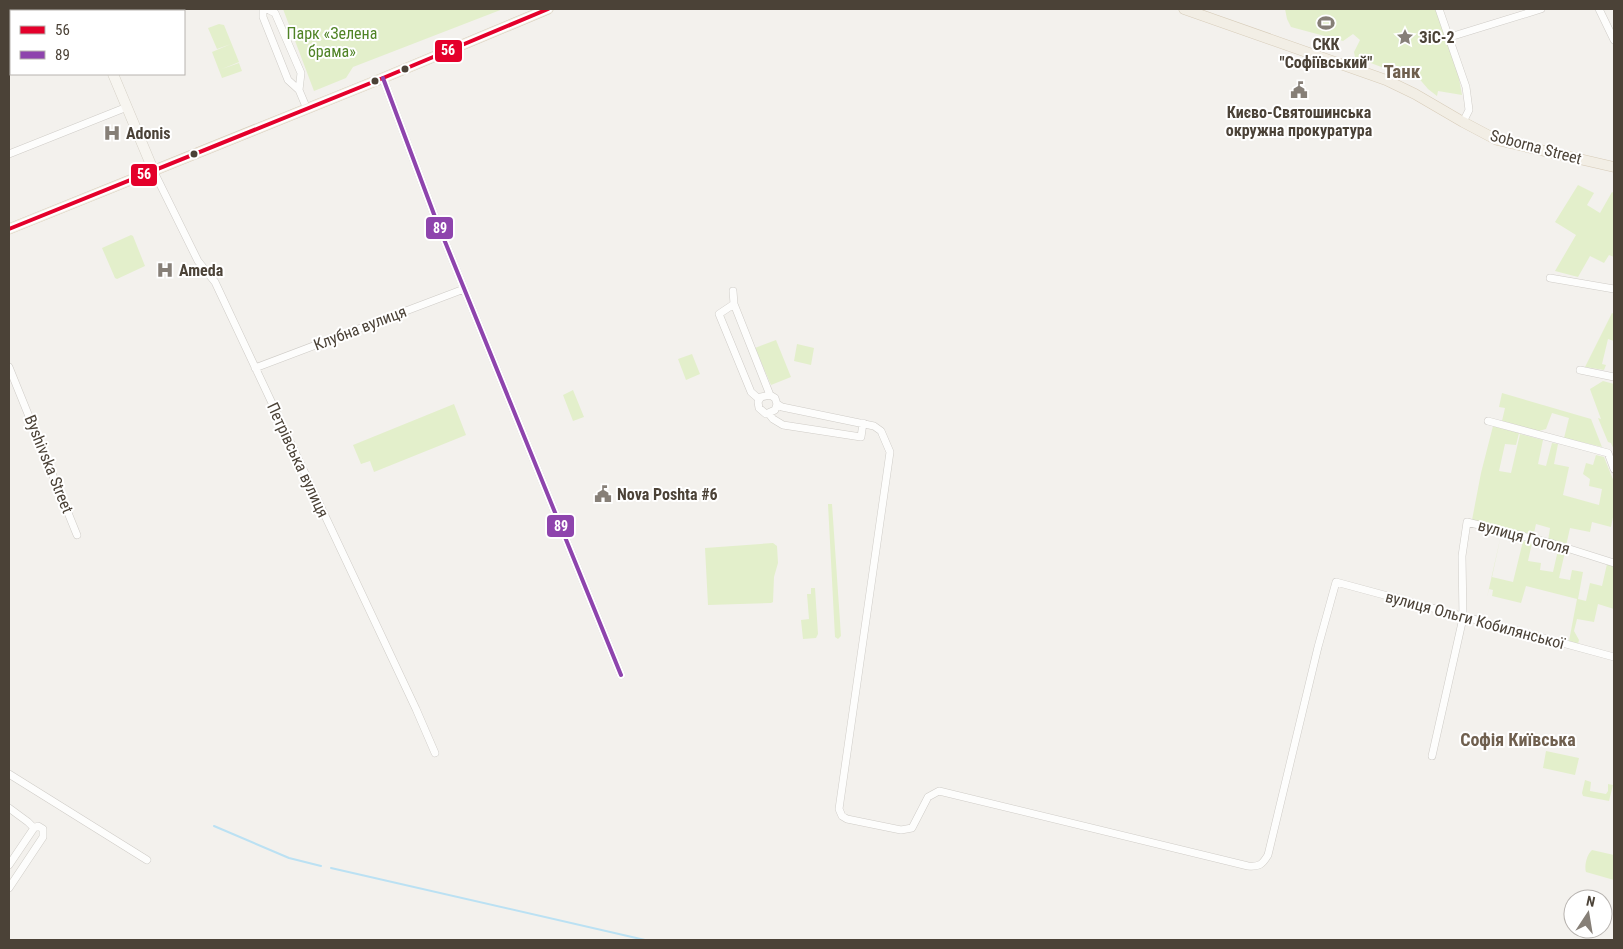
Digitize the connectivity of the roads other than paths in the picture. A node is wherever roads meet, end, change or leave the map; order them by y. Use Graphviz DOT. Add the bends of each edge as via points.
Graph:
graph roads {
  1 [pos="263,9"];
  2 [pos="268,9"];
  3 [pos="548,9"];
  4 [pos="1184,9"];
  5 [pos="1439,9"];
  6 [pos="1540,9"];
  7 [pos="1599,9"];
  8 [pos="1450,37"];
  9 [pos="1614,40"];
  10 [pos="113,75"];
  11 [pos="383,78"];
  12 [pos="299,90"];
  13 [pos="127,108"];
  14 [pos="307,109"];
  15 [pos="1463,122"];
  16 [pos="9,154"];
  17 [pos="1614,167"];
  18 [pos="154,172"];
  19 [pos="9,229"];
  20 [pos="1550,278"];
  21 [pos="464,289"];
  22 [pos="1614,289"];
  23 [pos="733,291"];
  24 [pos="734,304"];
  25 [pos="9,366"];
  26 [pos="255,368"];
  27 [pos="1580,370"];
  28 [pos="1614,377"];
  29 [pos="770,395"];
  30 [pos="759,399"];
  31 [pos="777,404"];
  32 [pos="769,414"];
  33 [pos="1488,421"];
  34 [pos="863,423"];
  35 [pos="1614,470"];
  36 [pos="77,535"];
  37 [pos="1614,563"];
  38 [pos="1463,618"];
  39 [pos="1614,657"];
  40 [pos="621,676"];
  41 [pos="435,753"];
  42 [pos="1432,756"];
  43 [pos="9,774"];
  44 [pos="9,808"];
  45 [pos="34,828"];
  46 [pos="147,860"];
  47 [pos="9,865"];
  48 [pos="9,888"];
  1 -- 12 [label="street" via="263,17 288,80"];
  2 -- 12 [label="street" via="275,13 301,73"];
  3 -- 11 [label="main road"];
  4 -- 15 [label="main road, Soborna Street" via="1386,80"];
  5 -- 8 [label="street"];
  6 -- 8 [label="street"];
  7 -- 9 [label="street"];
  8 -- 15 [label="street" via="1468,96 1468,110"];
  10 -- 13 [label="main road"];
  11 -- 14 [label="main road"];
  11 -- 21 [label="street"];
  12 -- 14 [label="street"];
  13 -- 16 [label="street"];
  13 -- 18 [label="main road"];
  14 -- 18 [label="main road"];
  15 -- 17 [label="main road, Soborna Street" via="1508,143"];
  18 -- 19 [label="main road"];
  18 -- 26 [label="street, Петрівська вулиця" via="198,261 214,282"];
  20 -- 22 [label="street"];
  21 -- 26 [label="street, Клубна вулиця"];
  21 -- 40 [label="street"];
  23 -- 24 [label="street"];
  24 -- 29 [label="street"];
  24 -- 30 [label="street" via="719,314 750,392"];
  25 -- 36 [label="street, Byshivska Street"];
  26 -- 41 [label="street, Петрівська вулиця"];
  27 -- 28 [label="street"];
  29 -- 30 [label="street"];
  29 -- 31 [label="street"];
  30 -- 32 [label="street" via="760,411"];
  31 -- 32 [label="street"];
  31 -- 34 [label="street"];
  32 -- 34 [label="street" via="783,425 861,437"];
  33 -- 35 [label="street" via="1608,453"];
  34 -- 38 [label="street, вулиця Ольги Кобилянської" via="881,431 890,452 839,809 847,819 901,830 912,828 928,797 940,791 1258,866 1268,855 1336,582"];
  37 -- 38 [label="street, вулиця Гоголя" via="1468,522 1462,556"];
  38 -- 39 [label="street, вулиця Ольги Кобилянської"];
  38 -- 42 [label="street"];
  43 -- 46 [label="street"];
  44 -- 45 [label="street"];
  45 -- 47 [label="street"];
  45 -- 48 [label="street" via="44,829 43,837"];
}
